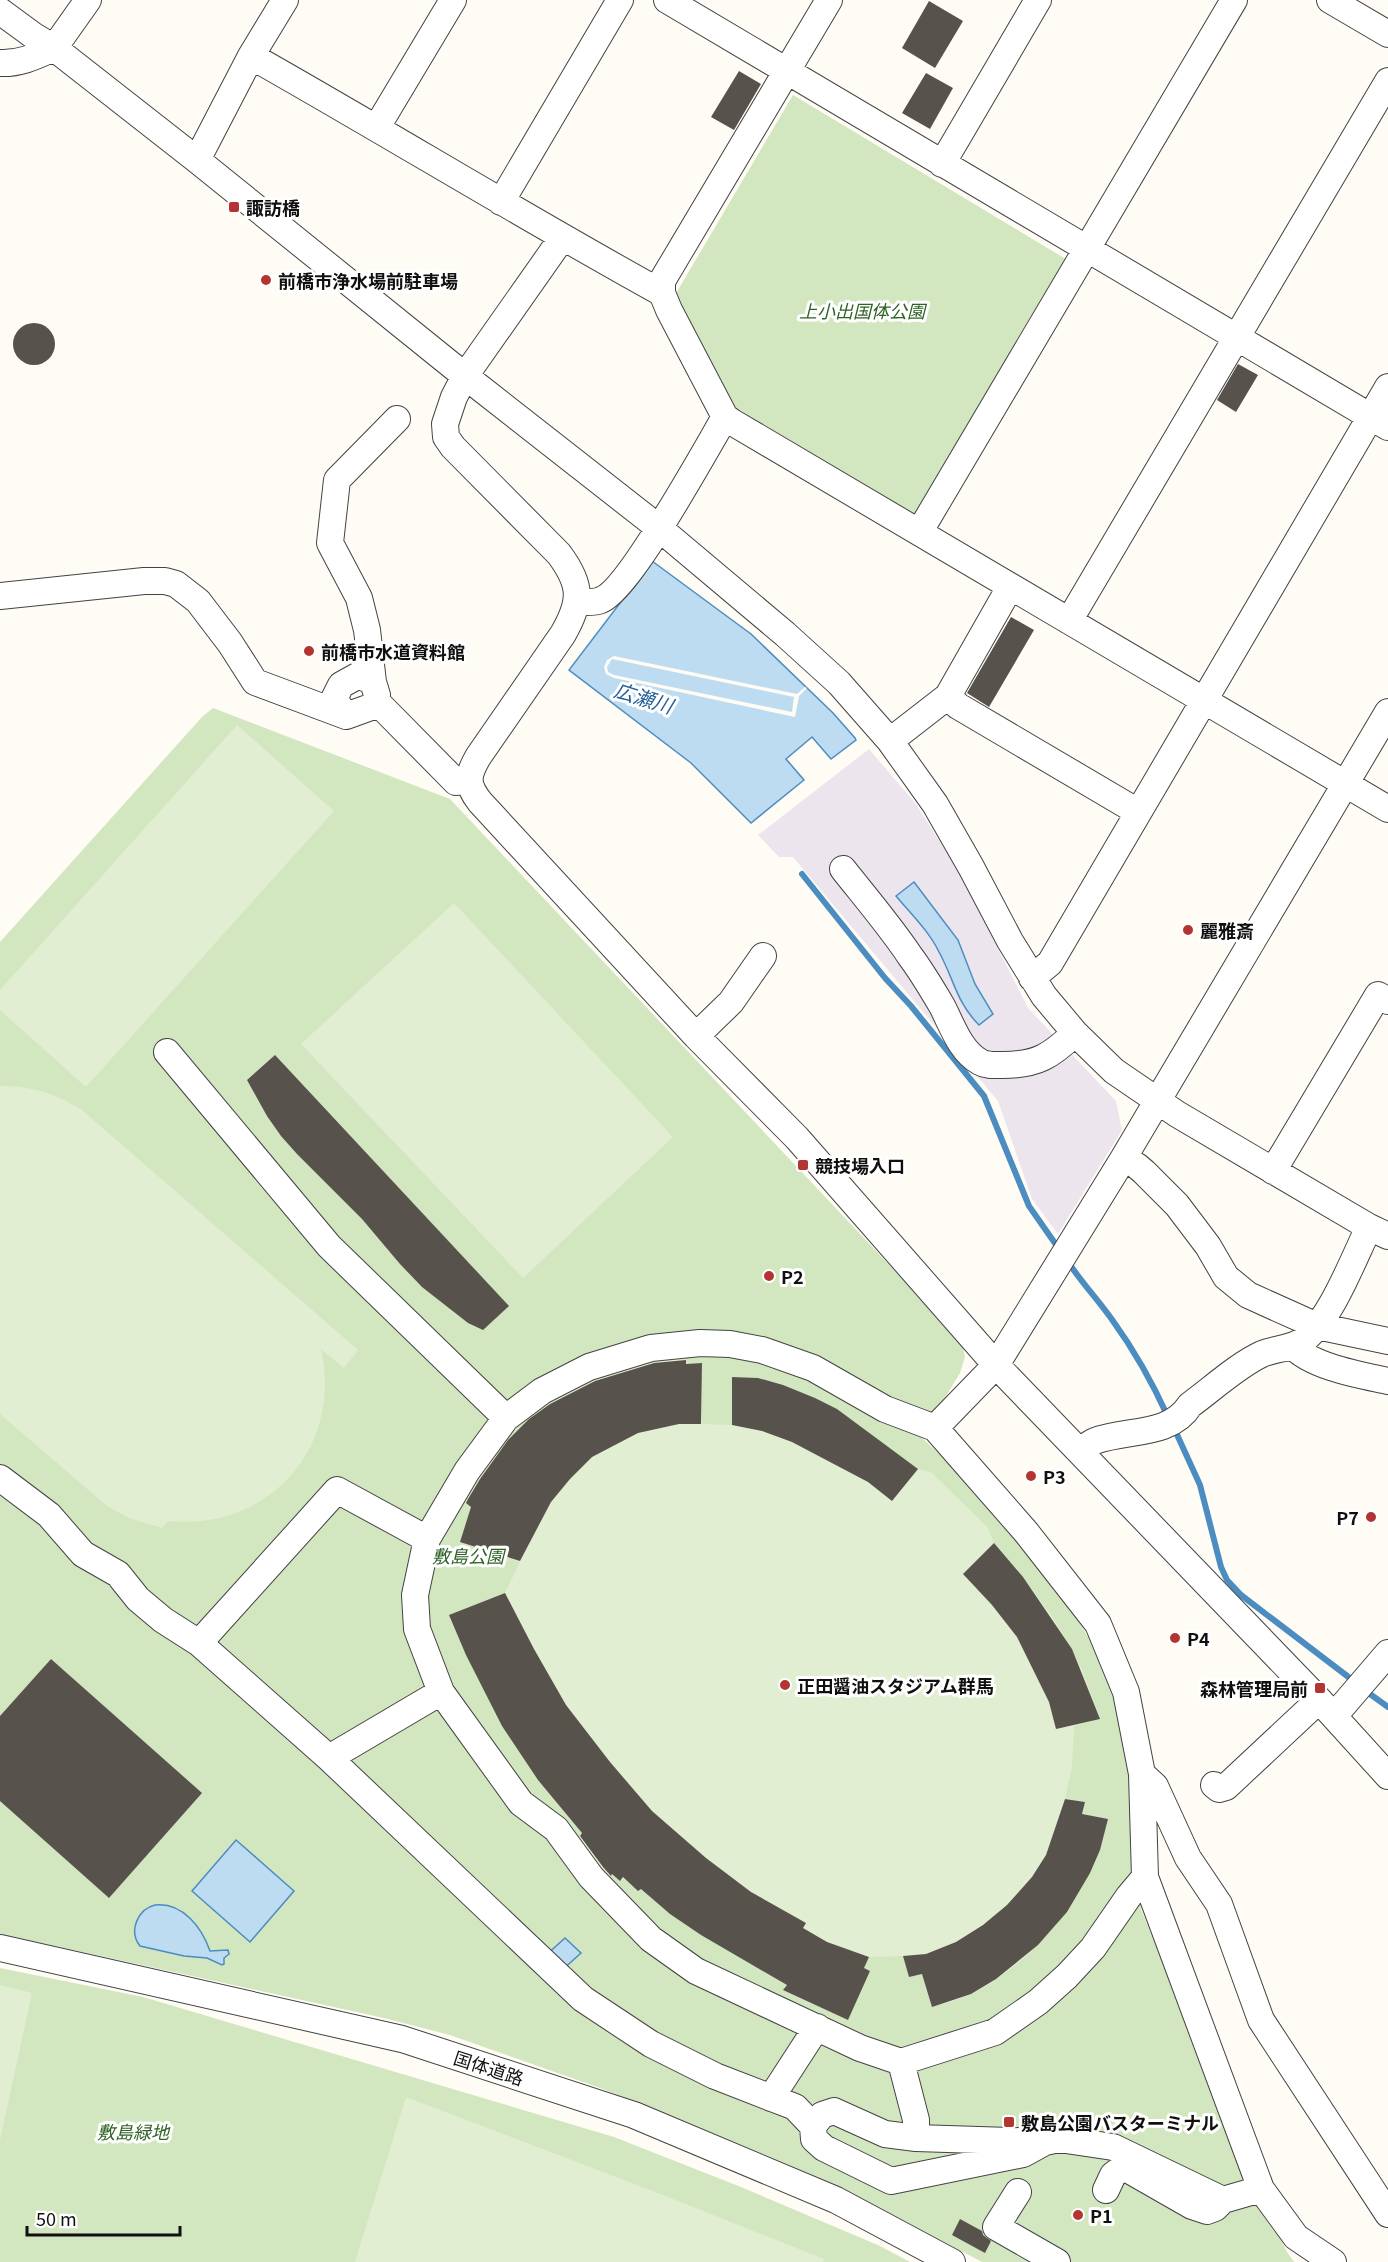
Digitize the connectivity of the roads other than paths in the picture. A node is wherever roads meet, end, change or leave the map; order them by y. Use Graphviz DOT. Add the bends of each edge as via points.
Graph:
graph roads {
  1 [pos="88,0"];
  2 [pos="285,0"];
  3 [pos="453,0"];
  4 [pos="620,0"];
  5 [pos="668,0"];
  6 [pos="829,0"];
  7 [pos="1038,0"];
  8 [pos="1234,0"];
  9 [pos="1330,0"];
  10 [pos="0,11"];
  11 [pos="1388,34"];
  12 [pos="54,48"];
  13 [pos="251,57"];
  14 [pos="0,63"];
  15 [pos="787,71"];
  16 [pos="1388,81"];
  17 [pos="377,127"];
  18 [pos="197,160"];
  19 [pos="942,164"];
  20 [pos="501,201"];
  21 [pos="562,238"];
  22 [pos="1087,248"];
  23 [pos="662,293"];
  24 [pos="1238,338"];
  25 [pos="465,376"];
  26 [pos="1388,387"];
  27 [pos="725,417"];
  28 [pos="397,419"];
  29 [pos="1379,422"];
  30 [pos="659,528"];
  31 [pos="920,531"];
  32 [pos="1010,587"];
  33 [pos="0,596"];
  34 [pos="578,602"];
  35 [pos="1069,621"];
  36 [pos="376,693"];
  37 [pos="948,696"];
  38 [pos="1204,700"];
  39 [pos="1388,712"];
  40 [pos="346,716"];
  41 [pos="891,741"];
  42 [pos="456,782"];
  43 [pos="1345,784"];
  44 [pos="1388,809"];
  45 [pos="1138,812"];
  46 [pos="843,869"];
  47 [pos="763,956"];
  48 [pos="1032,978"];
  49 [pos="1385,991"];
  50 [pos="1075,1033"];
  51 [pos="696,1036"];
  52 [pos="167,1052"];
  53 [pos="1156,1101"];
  54 [pos="1137,1166"];
  55 [pos="1273,1171"];
  56 [pos="1378,1232"];
  57 [pos="1317,1326"];
  58 [pos="1388,1341"];
  59 [pos="1293,1346"];
  60 [pos="996,1365"];
  61 [pos="1388,1381"];
  62 [pos="506,1418"];
  63 [pos="935,1428"];
  64 [pos="1080,1452"];
  65 [pos="0,1478"];
  66 [pos="427,1539"];
  67 [pos="199,1643"];
  68 [pos="1388,1653"];
  69 [pos="441,1692"];
  70 [pos="1326,1708"];
  71 [pos="329,1758"];
  72 [pos="1142,1774"];
  73 [pos="1388,1776"];
  74 [pos="1214,1785"];
  75 [pos="1145,1877"];
  76 [pos="0,1948"];
  77 [pos="817,2027"];
  78 [pos="901,2062"];
  79 [pos="771,2098"];
  80 [pos="813,2126"];
  81 [pos="885,2134"];
  82 [pos="916,2138"];
  83 [pos="1044,2142"];
  84 [pos="1113,2147"];
  85 [pos="891,2181"];
  86 [pos="1260,2189"];
  87 [pos="1018,2192"];
  88 [pos="1223,2200"];
  89 [pos="1388,2214"];
  90 [pos="952,2262"];
  91 [pos="1057,2262"];
  92 [pos="1333,2262"];
  1 -- 12 [label="street"];
  2 -- 13 [label="street"];
  3 -- 17 [label="street"];
  4 -- 20 [label="street"];
  5 -- 15 [label="street"];
  6 -- 15 [label="street"];
  7 -- 19 [label="street"];
  8 -- 22 [label="street"];
  9 -- 11 [label="street"];
  10 -- 12 [label="street"];
  12 -- 14 [label="street" via="32,58"];
  12 -- 18 [label="street"];
  13 -- 17 [label="street"];
  13 -- 18 [label="street"];
  15 -- 19 [label="street"];
  15 -- 23 [label="street" via="662,280"];
  16 -- 24 [label="street"];
  17 -- 20 [label="street"];
  18 -- 25 [label="street"];
  19 -- 22 [label="street"];
  20 -- 21 [label="street"];
  21 -- 23 [label="street"];
  21 -- 25 [label="street"];
  22 -- 24 [label="street"];
  22 -- 31 [label="street"];
  23 -- 27 [label="street"];
  24 -- 29 [label="street"];
  24 -- 35 [label="street"];
  25 -- 30 [label="street"];
  25 -- 34 [label="street" via="448,410 446,436 559,554 572,575"];
  26 -- 29 [label="street"];
  27 -- 30 [label="street"];
  27 -- 31 [label="street"];
  28 -- 36 [label="street" via="337,480 330,543 359,598"];
  29 -- 38 [label="street"];
  30 -- 34 [label="street" via="608,596 601,601"];
  30 -- 41 [label="street" via="820,665"];
  31 -- 32 [label="street"];
  32 -- 35 [label="street"];
  32 -- 37 [label="street"];
  33 -- 40 [label="street" via="144,580 176,584 198,601 255,682"];
  34 -- 51 [label="street" via="563,634 478,757 470,774 470,787"];
  35 -- 38 [label="street"];
  36 -- 40 [label="street"];
  36 -- 40 [label="street" via="359,675 341,685 334,699"];
  36 -- 42 [label="street"];
  37 -- 41 [label="street"];
  37 -- 45 [label="street" via="958,706"];
  38 -- 43 [label="street"];
  38 -- 45 [label="street"];
  39 -- 43 [label="street"];
  41 -- 48 [label="street" via="935,804"];
  43 -- 44 [label="street"];
  43 -- 53 [label="street"];
  45 -- 48 [label="street" via="1050,963"];
  46 -- 50 [label="street" via="911,957 974,1058 991,1065 1024,1065 1052,1053"];
  47 -- 51 [label="street" via="731,1002"];
  48 -- 50 [label="street"];
  49 -- 55 [label="street"];
  50 -- 53 [label="street" via="1114,1071"];
  51 -- 60 [label="street" via="797,1138"];
  52 -- 62 [label="street" via="329,1246"];
  53 -- 55 [label="street"];
  53 -- 60 [label="street"];
  54 -- 57 [label="street" via="1177,1205 1226,1277 1248,1295"];
  55 -- 56 [label="street"];
  56 -- 57 [label="street"];
  57 -- 58 [label="street"];
  57 -- 59 [label="street"];
  59 -- 61 [label="street" via="1300,1354 1326,1365"];
  59 -- 64 [label="street" via="1255,1358 1154,1429 1095,1441"];
  60 -- 63 [label="street"];
  60 -- 64 [label="street"];
  62 -- 63 [label="street" via="542,1391 589,1367 651,1348 700,1343 730,1344 788,1359 885,1409"];
  62 -- 66 [label="street" via="467,1471"];
  63 -- 72 [label="street" via="1026,1532 1098,1624 1126,1692"];
  64 -- 70 [label="street"];
  65 -- 67 [label="street" via="49,1515 83,1554 118,1574 138,1599"];
  66 -- 67 [label="street" via="337,1490"];
  66 -- 69 [label="street" via="415,1595 417,1629"];
  67 -- 71 [label="street"];
  68 -- 70 [label="street"];
  69 -- 71 [label="street"];
  69 -- 77 [label="street" via="521,1803 556,1829 591,1877 651,1940 696,1971"];
  70 -- 73 [label="street"];
  70 -- 74 [label="street" via="1226,1787 1219,1789"];
  71 -- 79 [label="street" via="583,1999 651,2044"];
  72 -- 75 [label="street"];
  72 -- 89 [label="street" via="1155,1786 1188,1858 1219,1904 1261,2020"];
  75 -- 78 [label="street" via="1093,1948 1038,2002 995,2032"];
  75 -- 86 [label="street"];
  76 -- 90 [label="street, 国体道路" via="413,2042 634,2115 836,2200"];
  77 -- 78 [label="street"];
  77 -- 79 [label="street"];
  78 -- 82 [label="street" via="916,2120"];
  79 -- 80 [label="street" via="795,2106"];
  80 -- 81 [label="street" via="822,2115 834,2111"];
  80 -- 85 [label="street" via="814,2139 824,2148"];
  81 -- 82 [label="street"];
  81 -- 85 [label="street" via="903,2148 901,2165 888,2174"];
  82 -- 83 [label="street"];
  83 -- 84 [label="street" via="1059,2139"];
  83 -- 85 [label="street" via="1023,2154"];
  84 -- 88 [label="street"];
  84 -- 88 [label="street" via="1101,2187 1122,2168 1207,2211"];
  86 -- 88 [label="street"];
  86 -- 92 [label="street" via="1296,2237"];
  87 -- 91 [label="street" via="996,2227"];
}
